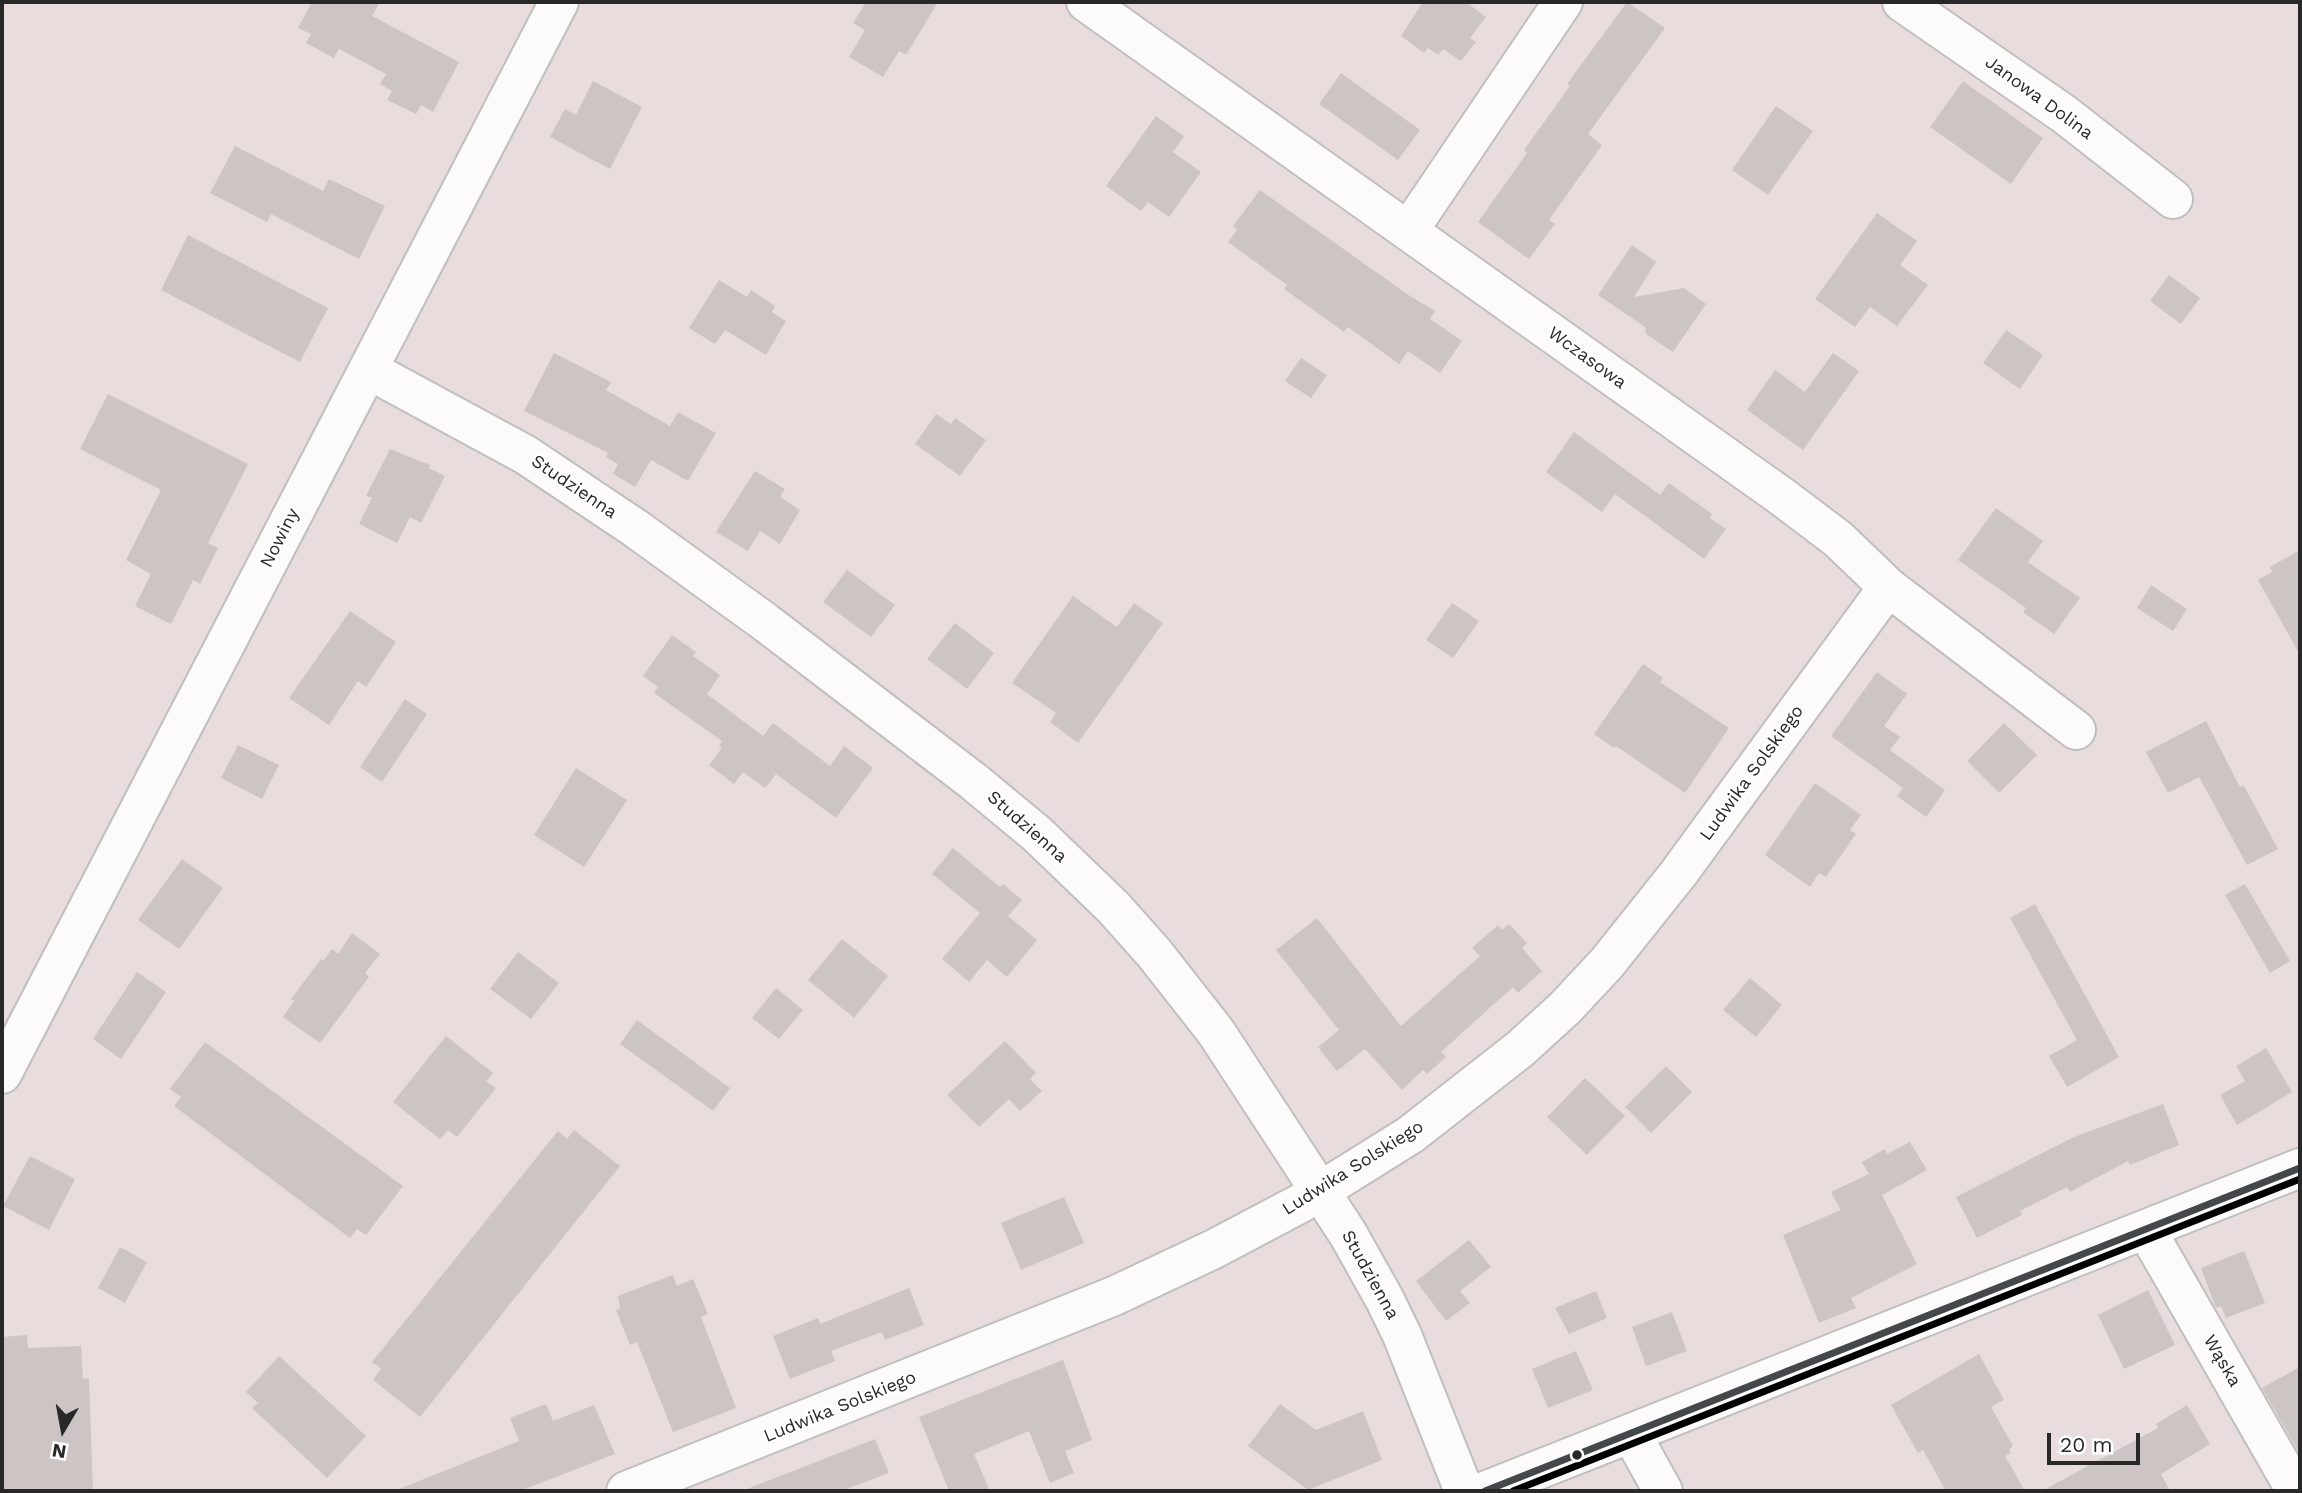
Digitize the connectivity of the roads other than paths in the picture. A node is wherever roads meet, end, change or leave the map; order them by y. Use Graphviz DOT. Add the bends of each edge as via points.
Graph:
graph roads {
  1 [pos="559,2"];
  2 [pos="1086,2"];
  3 [pos="1563,2"];
  4 [pos="1902,2"];
  5 [pos="2173,200"];
  6 [pos="1409,230"];
  7 [pos="369,370"];
  8 [pos="1888,587"];
  9 [pos="2076,730"];
  10 [pos="2,1074"];
  11 [pos="2300,1168"];
  12 [pos="1322,1191"];
  13 [pos="2147,1230"];
  14 [pos="1632,1435"];
  15 [pos="626,1491"];
  16 [pos="1464,1491"];
  17 [pos="1485,1491"];
  18 [pos="1663,1491"];
  19 [pos="2296,1491"];
  1 -- 7 [label="street, Nowiny"];
  2 -- 6 [label="street, Wczasowa"];
  3 -- 6 [label="street"];
  4 -- 5 [label="street, Janowa Dolina" via="2064,114"];
  6 -- 8 [label="street, Wczasowa" via="1829,531"];
  7 -- 10 [label="street, Nowiny"];
  7 -- 12 [label="street, Studzienna" via="526,455 626,522 828,670 1037,834 1114,907 1177,981"];
  8 -- 9 [label="street, Wczasowa"];
  8 -- 12 [label="street, Ludwika Solskiego" via="1678,874 1594,978 1491,1074"];
  11 -- 13 [label="street"];
  12 -- 15 [label="street, Ludwika Solskiego" via="1114,1296"];
  12 -- 16 [label="street, Studzienna" via="1385,1300"];
  13 -- 14 [label="street"];
  13 -- 19 [label="street, Wąska"];
  14 -- 17 [label="street"];
  14 -- 18 [label="street"];
}
